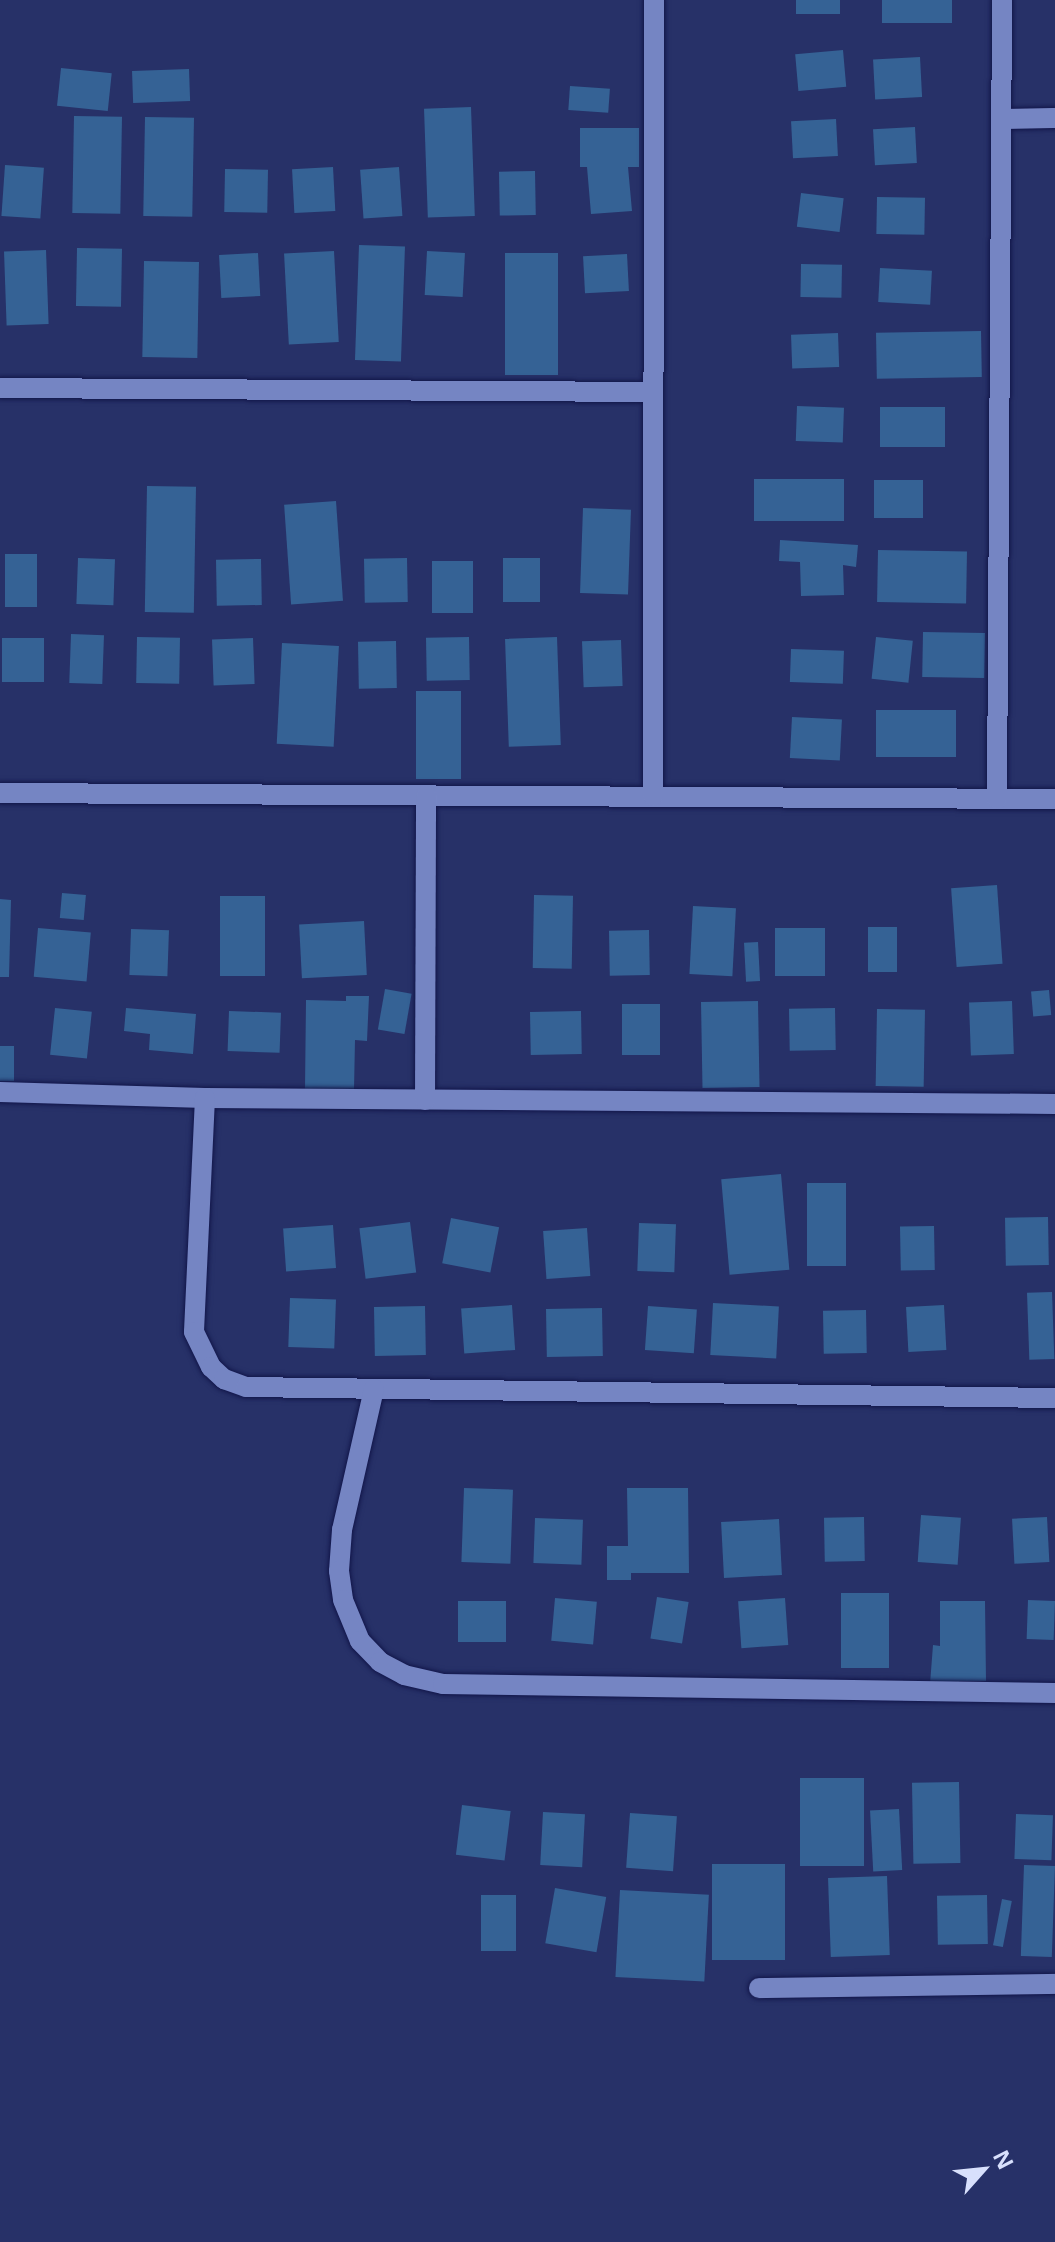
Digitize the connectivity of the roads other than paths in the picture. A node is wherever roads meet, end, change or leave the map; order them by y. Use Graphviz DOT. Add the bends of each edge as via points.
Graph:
graph roads {
  1 [pos="654,0"];
  2 [pos="1002,0"];
  3 [pos="1055,118"];
  4 [pos="1002,119"];
  5 [pos="0,388"];
  6 [pos="652,392"];
  7 [pos="0,793"];
  8 [pos="426,796"];
  9 [pos="653,796"];
  10 [pos="997,799"];
  11 [pos="1055,799"];
  12 [pos="0,1092"];
  13 [pos="205,1098"];
  14 [pos="425,1100"];
  15 [pos="1055,1104"];
  16 [pos="374,1389"];
  17 [pos="1055,1398"];
  18 [pos="1055,1693"];
  19 [pos="1055,1984"];
  20 [pos="759,1988"];
  1 -- 6 [label="street"];
  2 -- 4 [label="street"];
  3 -- 4 [label="street"];
  4 -- 10 [label="street"];
  5 -- 6 [label="street"];
  6 -- 9 [label="street"];
  7 -- 8 [label="street"];
  8 -- 9 [label="street"];
  8 -- 14 [label="street"];
  9 -- 10 [label="street"];
  10 -- 11 [label="street"];
  12 -- 13 [label="street"];
  13 -- 14 [label="street"];
  13 -- 16 [label="street" via="194,1332 200,1350 224,1379 246,1387"];
  14 -- 15 [label="street"];
  16 -- 17 [label="street"];
  16 -- 18 [label="street" via="342,1530 339,1571 343,1600 360,1641 380,1662 404,1675 443,1684"];
  19 -- 20 [label="street"];
}
